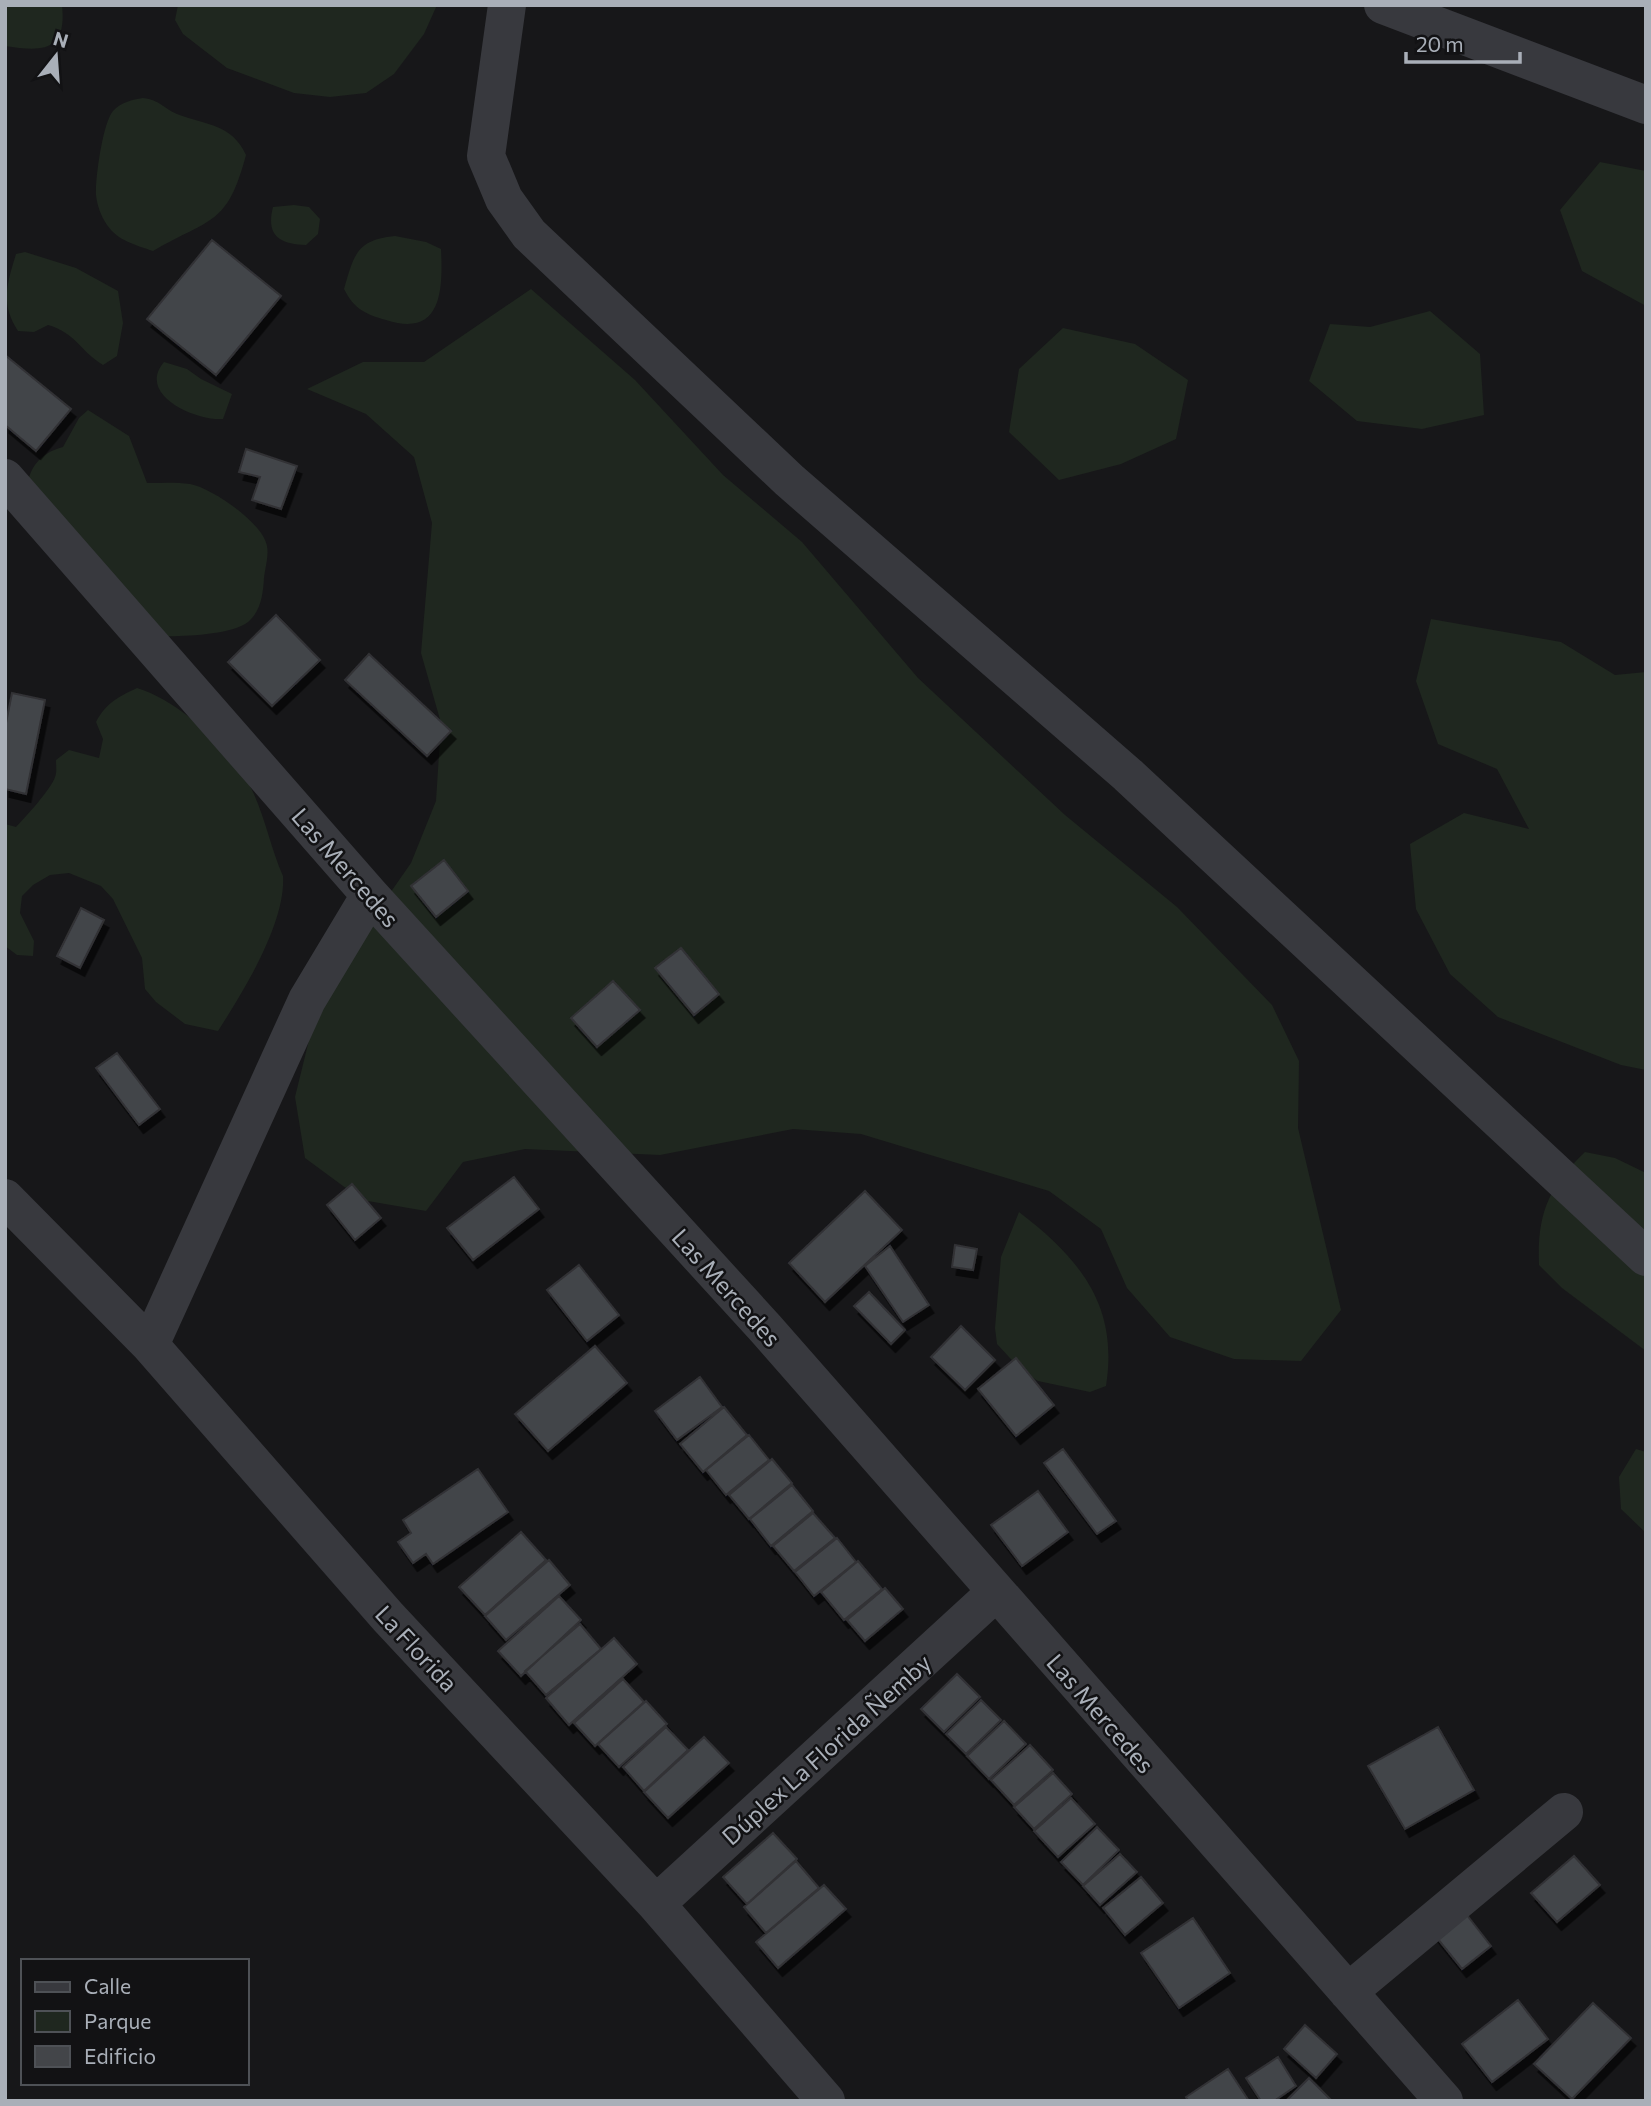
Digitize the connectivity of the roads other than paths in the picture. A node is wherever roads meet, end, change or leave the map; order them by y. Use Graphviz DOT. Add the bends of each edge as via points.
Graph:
graph roads {
  1 [pos="507,5"];
  2 [pos="1383,5"];
  3 [pos="1646,105"];
  4 [pos="5,478"];
  5 [pos="370,895"];
  6 [pos="5,1198"];
  7 [pos="1646,1257"];
  8 [pos="150,1345"];
  9 [pos="995,1593"];
  10 [pos="1564,1812"];
  11 [pos="656,1905"];
  12 [pos="1348,1992"];
  13 [pos="826,2101"];
  14 [pos="1444,2101"];
  1 -- 7 [label="street" via="486,156 504,199 529,234 789,480 1128,775"];
  2 -- 3 [label="street"];
  4 -- 5 [label="street, Las Mercedes"];
  5 -- 8 [label="street" via="307,1000"];
  5 -- 9 [label="street, Las Mercedes" via="766,1329"];
  6 -- 8 [label="street, La Florida"];
  8 -- 11 [label="street, La Florida" via="388,1617"];
  9 -- 11 [label="street, Dúplex La Florida Ñemby"];
  9 -- 12 [label="street, Las Mercedes"];
  10 -- 12 [label="street"];
  11 -- 13 [label="street, La Florida"];
  12 -- 14 [label="street, Las Mercedes"];
}
